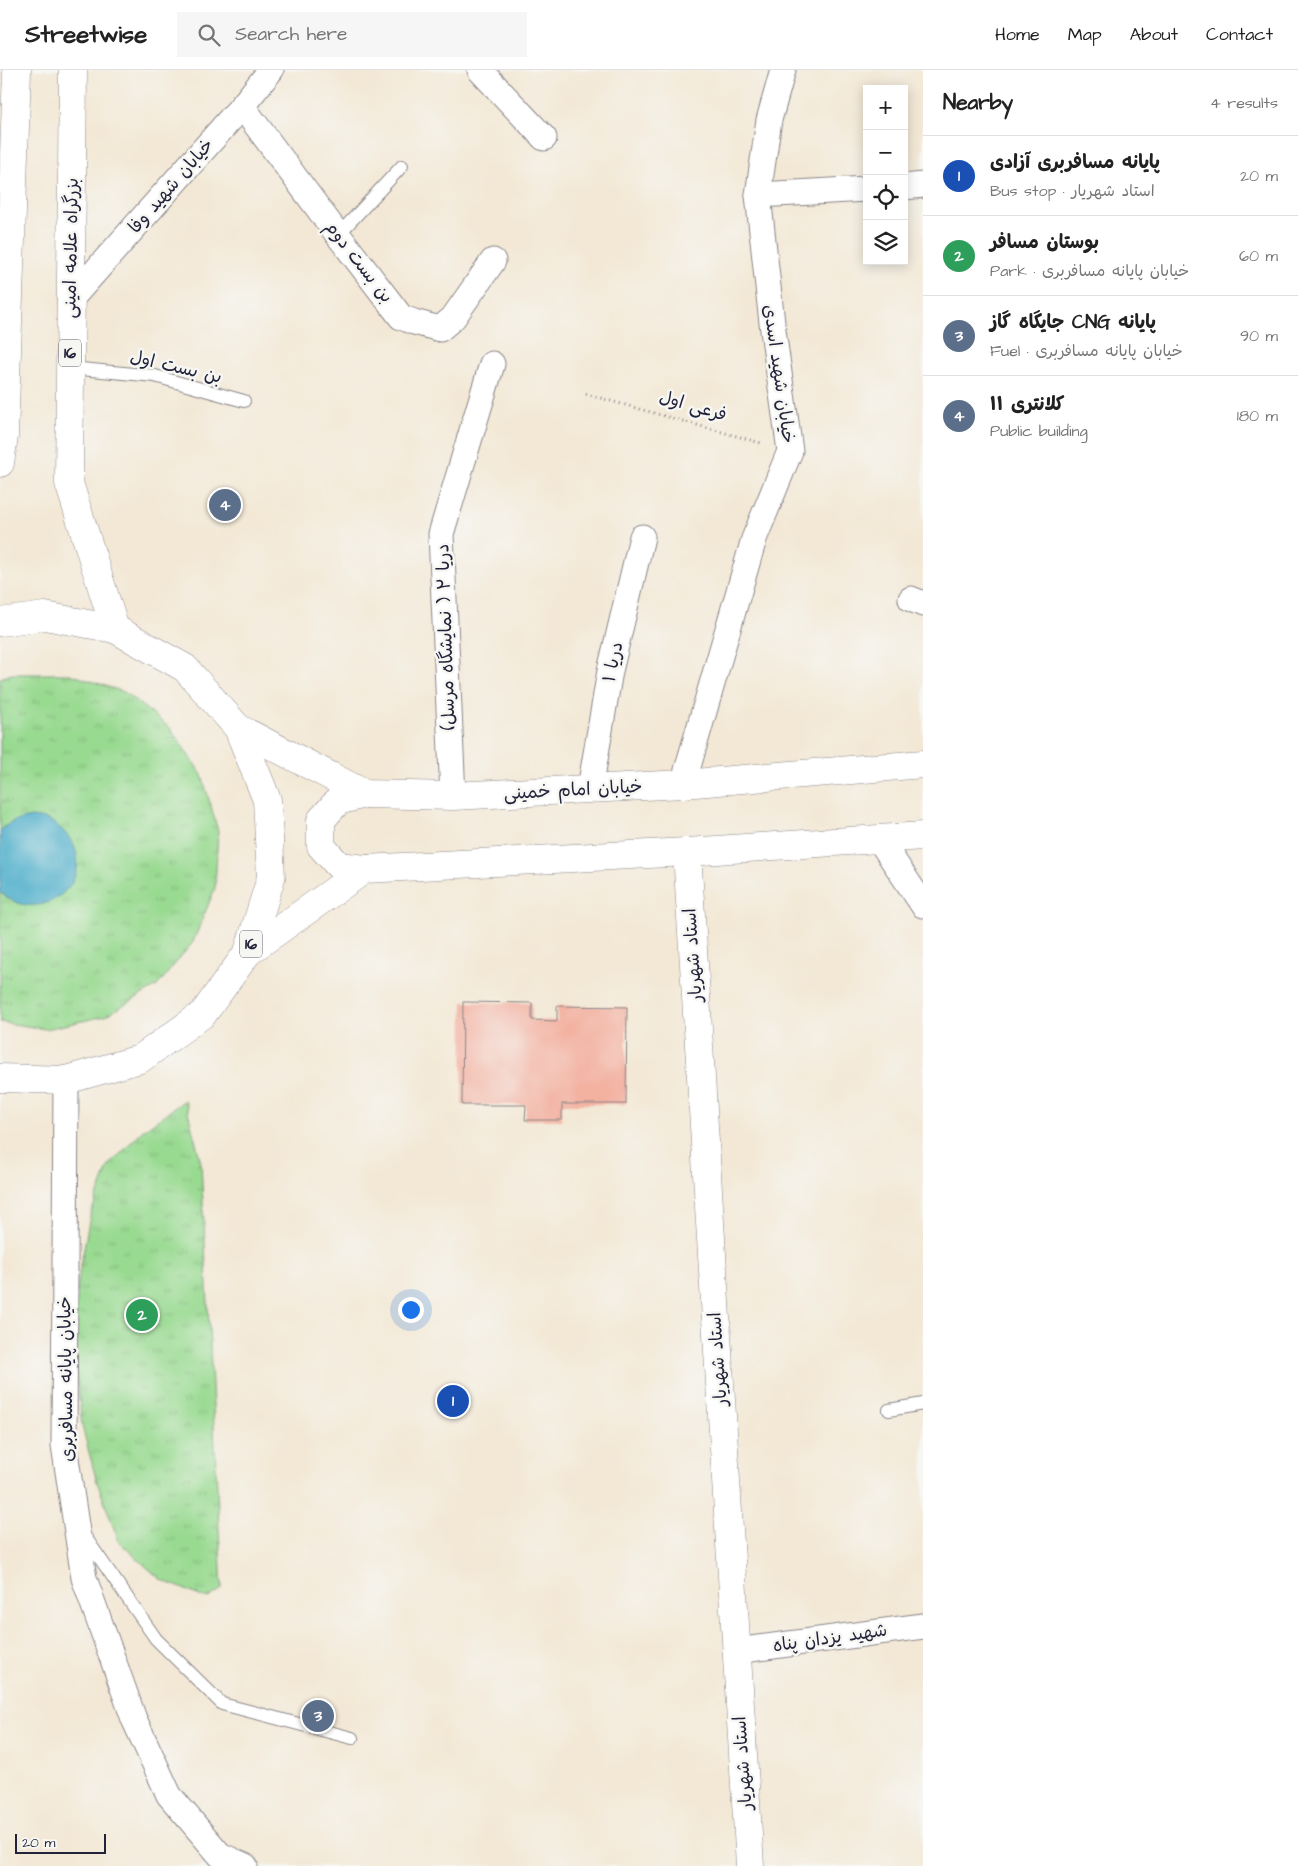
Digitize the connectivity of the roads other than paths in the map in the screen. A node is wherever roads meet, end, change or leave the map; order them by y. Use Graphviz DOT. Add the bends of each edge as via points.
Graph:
graph roads {
  1 [pos="17,70"];
  2 [pos="73,70"];
  3 [pos="270,70"];
  4 [pos="480,70"];
  5 [pos="783,70"];
  6 [pos="242,106"];
  7 [pos="544,138"];
  8 [pos="402,166"];
  9 [pos="923,186"];
  10 [pos="908,187"];
  11 [pos="863,189"];
  12 [pos="758,195"];
  13 [pos="338,235"];
  14 [pos="493,262"];
  15 [pos="4,297"];
  16 [pos="70,300"];
  17 [pos="492,364"];
  18 [pos="70,368"];
  19 [pos="244,401"];
  20 [pos="0,463"];
  21 [pos="642,537"];
  22 [pos="0,622"];
  23 [pos="115,629"];
  24 [pos="238,728"];
  25 [pos="923,764"];
  26 [pos="684,784"];
  27 [pos="590,789"];
  28 [pos="366,794"];
  29 [pos="452,796"];
  30 [pos="923,836"];
  31 [pos="879,839"];
  32 [pos="687,852"];
  33 [pos="365,869"];
  34 [pos="923,905"];
  35 [pos="248,952"];
  36 [pos="0,1078"];
  37 [pos="66,1080"];
  38 [pos="923,1404"];
  39 [pos="889,1410"];
  40 [pos="76,1524"];
  41 [pos="923,1626"];
  42 [pos="736,1651"];
  43 [pos="352,1738"];
  44 [pos="245,1866"];
  45 [pos="750,1866"];
  1 -- 15 [label="main road"];
  2 -- 16 [label="main road, بزرگراه علامه امینی / 16"];
  3 -- 6 [label="street, خیابان شهید وفا"];
  4 -- 7 [label="street"];
  5 -- 12 [label="street, خیابان شهید اسدی" via="769,120"];
  6 -- 13 [label="street, بن بست دوم"];
  6 -- 16 [label="street, خیابان شهید وفا"];
  8 -- 13 [label="lane"];
  9 -- 10 [label="street"];
  11 -- 12 [label="street"];
  12 -- 26 [label="street, خیابان شهید اسدی" via="790,451 754,540"];
  13 -- 14 [label="street, بن بست دوم" via="401,317 440,329 452,318"];
  15 -- 20 [label="main road" via="4,436"];
  16 -- 18 [label="main road, بزرگراه علامه امینی / 16"];
  17 -- 29 [label="street, دریا ۲ ( نمایشگاه مرسل)" via="441,534"];
  18 -- 19 [label="lane, بن بست اول" via="155,376"];
  18 -- 23 [label="main road, بزرگراه علامه امینی / 16" via="69,483"];
  21 -- 27 [label="street, دریا ۱" via="610,671"];
  22 -- 23 [label="main road, 16" via="46,616"];
  23 -- 24 [label="main road, 16" via="185,668"];
  24 -- 28 [label="main road, خیابان امام خمینی"];
  24 -- 35 [label="main road, 16" via="267,800 269,829 271,878"];
  25 -- 26 [label="main road, خیابان امام خمینی"];
  26 -- 27 [label="main road, خیابان امام خمینی"];
  27 -- 29 [label="main road, خیابان امام خمینی"];
  28 -- 29 [label="main road, خیابان امام خمینی"];
  28 -- 33 [label="main road" via="338,801 321,820 321,846 339,866"];
  30 -- 31 [label="main road"];
  31 -- 32 [label="main road"];
  31 -- 34 [label="street"];
  32 -- 33 [label="main road"];
  32 -- 42 [label="main road, استاد شهریار"];
  33 -- 35 [label="main road"];
  35 -- 37 [label="main road, 16" via="203,1014 140,1059"];
  36 -- 37 [label="main road, 16"];
  37 -- 40 [label="street, خیابان پایانه مسافربری" via="64,1445"];
  38 -- 39 [label="lane"];
  40 -- 43 [label="lane" via="156,1639 222,1704"];
  40 -- 44 [label="street, خیابان پایانه مسافربری" via="84,1578 134,1719 169,1795 220,1855"];
  41 -- 42 [label="street, شهید یزدان پناه"];
  42 -- 45 [label="main road, استاد شهریار"];
}
